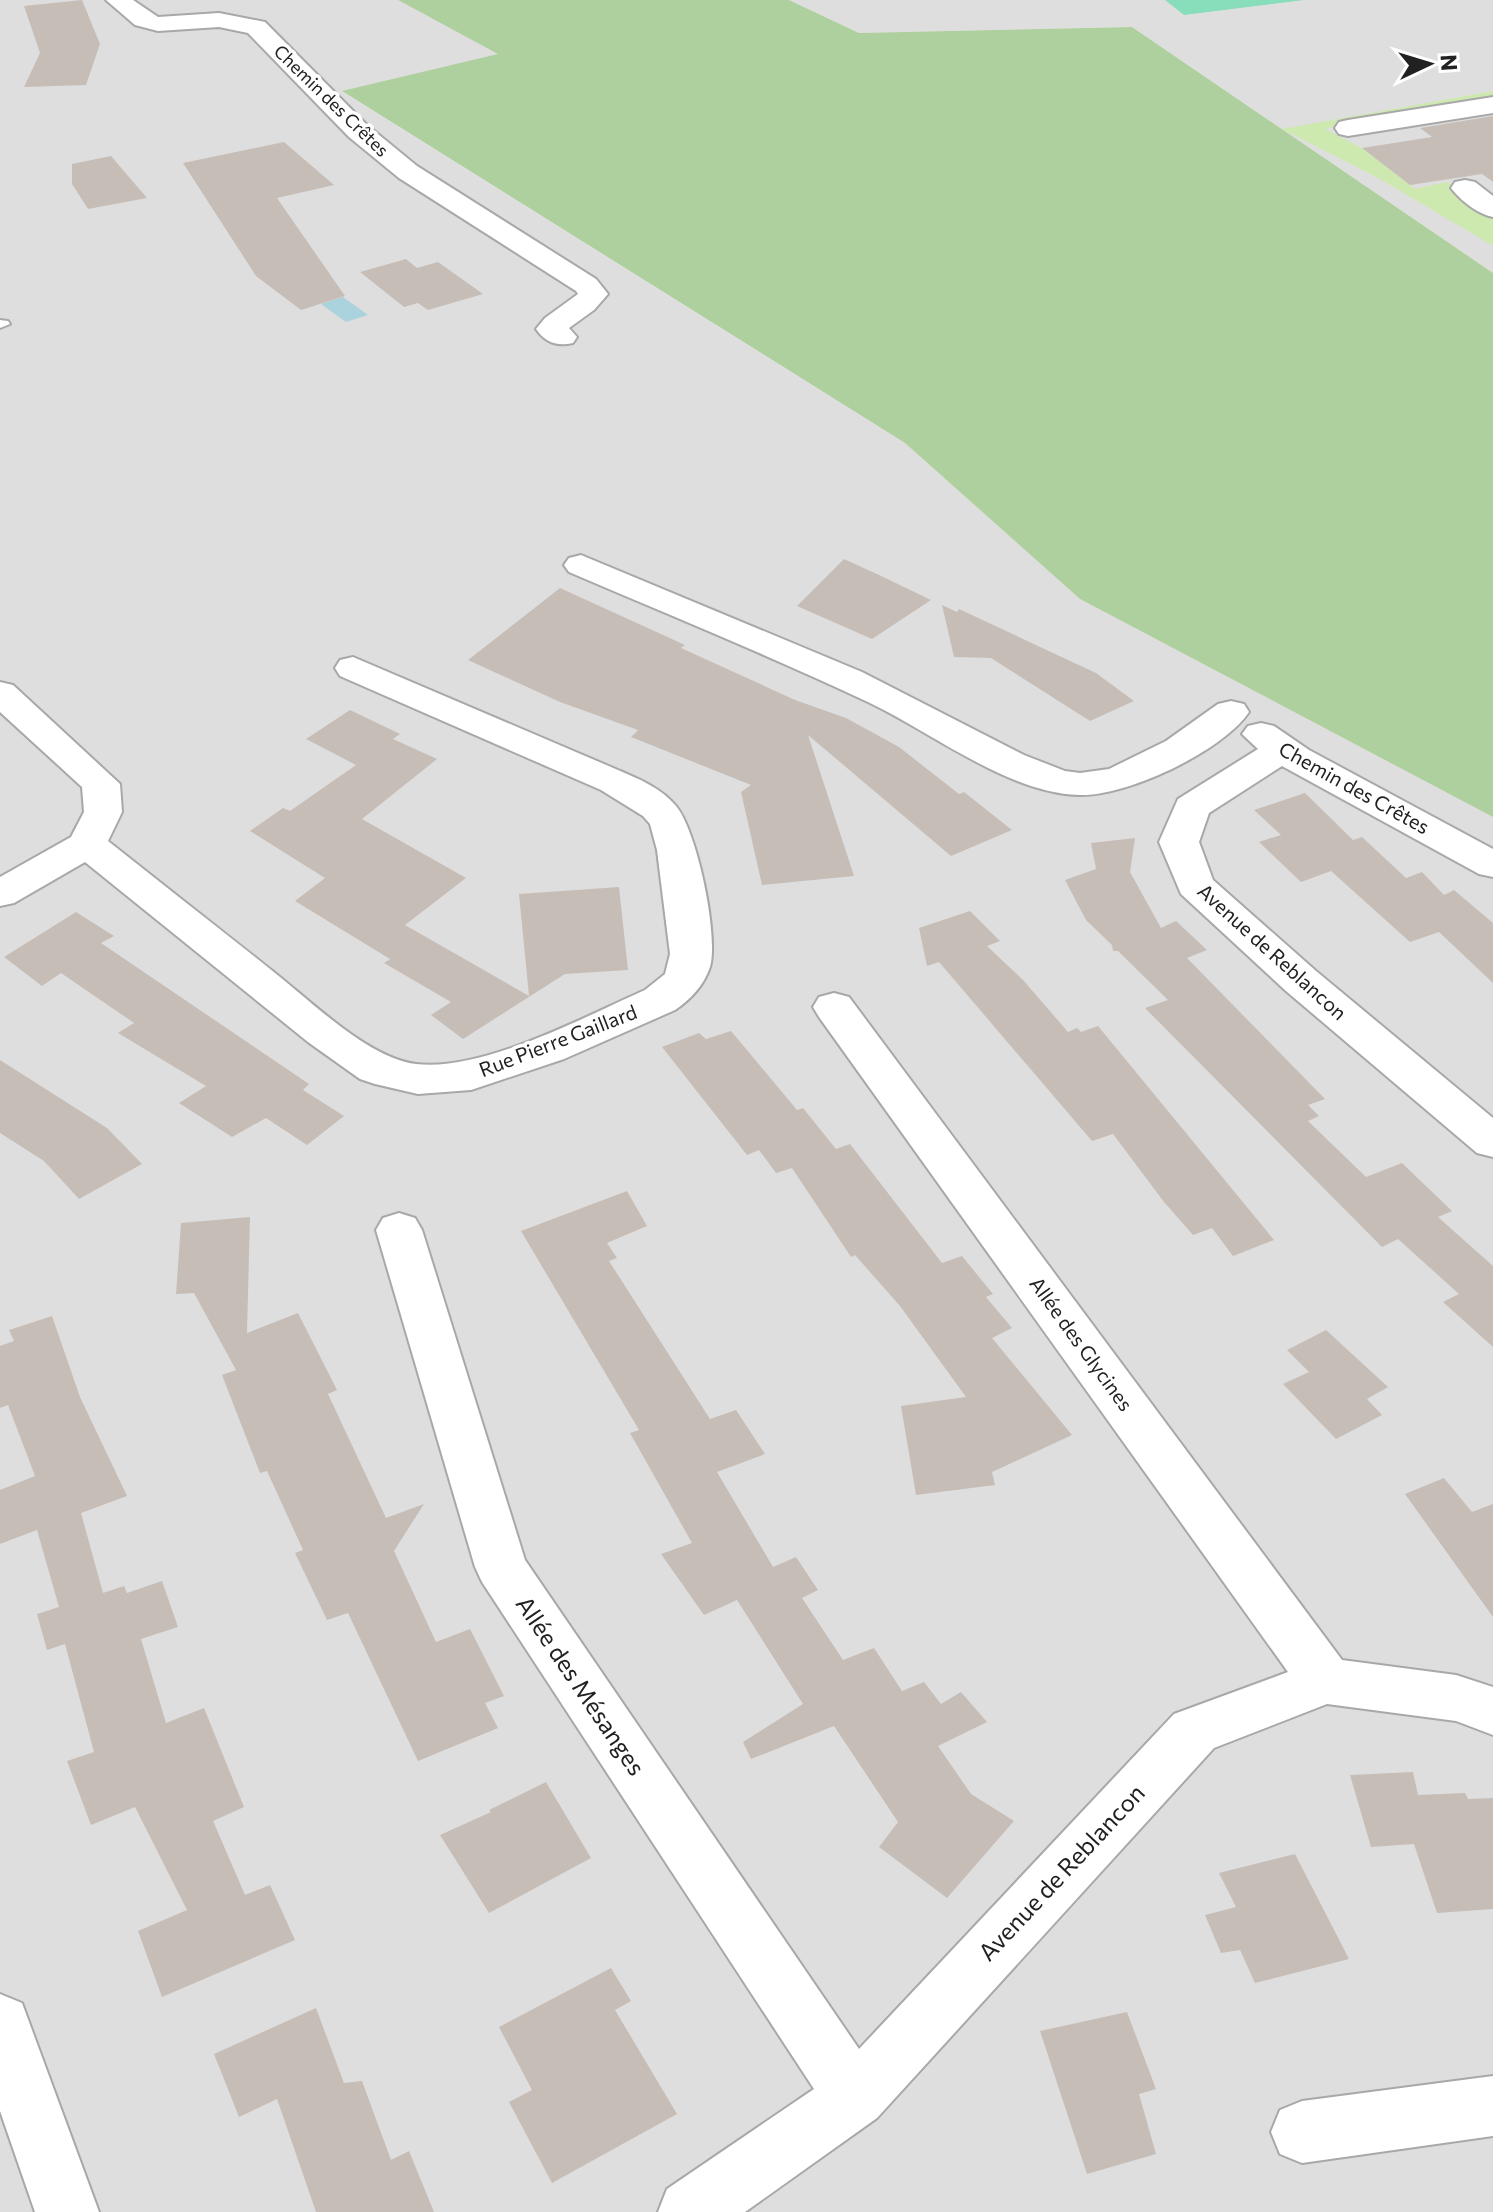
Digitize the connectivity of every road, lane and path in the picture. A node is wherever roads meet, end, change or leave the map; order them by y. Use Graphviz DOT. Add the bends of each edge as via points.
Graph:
graph roads {
  1 [pos="118,0"];
  2 [pos="1493,105"];
  3 [pos="1348,128"];
  4 [pos="1465,188"];
  5 [pos="1493,209"];
  6 [pos="562,337"];
  7 [pos="581,565"];
  8 [pos="353,668"];
  9 [pos="0,693"];
  10 [pos="1283,749"];
  11 [pos="87,844"];
  12 [pos="1493,865"];
  13 [pos="0,894"];
  14 [pos="834,1007"];
  15 [pos="1493,1142"];
  16 [pos="399,1230"];
  17 [pos="1326,1681"];
  18 [pos="1493,1711"];
  19 [pos="0,2023"];
  20 [pos="855,2097"];
  21 [pos="1493,2106"];
  22 [pos="1302,2132"];
  23 [pos="67,2212"];
  24 [pos="690,2212"];
  1 -- 6 [label="street, Chemin des Crêtes" via="143,20 158,24 219,20 256,27 358,131 408,172 586,285 593,294 587,302 551,329"];
  2 -- 3 [label="street"];
  4 -- 5 [label="street"];
  7 -- 10 [label="street, Chemin des Crêtes" via="867,688 1050,780 1090,784 1130,773 1183,748 1225,708"];
  8 -- 11 [label="street, Rue Pierre Gaillard" via="605,778 652,805 670,827 691,939 692,961 677,990 498,1068 442,1079 397,1075 375,1069 323,1032"];
  9 -- 11 [label="street" via="101,784 103,812"];
  10 -- 12 [label="street, Chemin des Crêtes"];
  10 -- 15 [label="street, Avenue de Reblancon" via="1192,807 1179,842 1195,885"];
  11 -- 13 [label="street"];
  14 -- 17 [label="street, Allée des Glycines"];
  16 -- 20 [label="street, Allée des Mésanges" via="501,1567"];
  17 -- 18 [label="street, Avenue de Reblancon" via="1456,1698"];
  17 -- 20 [label="street, Avenue de Reblancon" via="1194,1731"];
  19 -- 23 [label="street"];
  20 -- 24 [label="street, Avenue de Reblancon"];
  21 -- 22 [label="street"];
}
